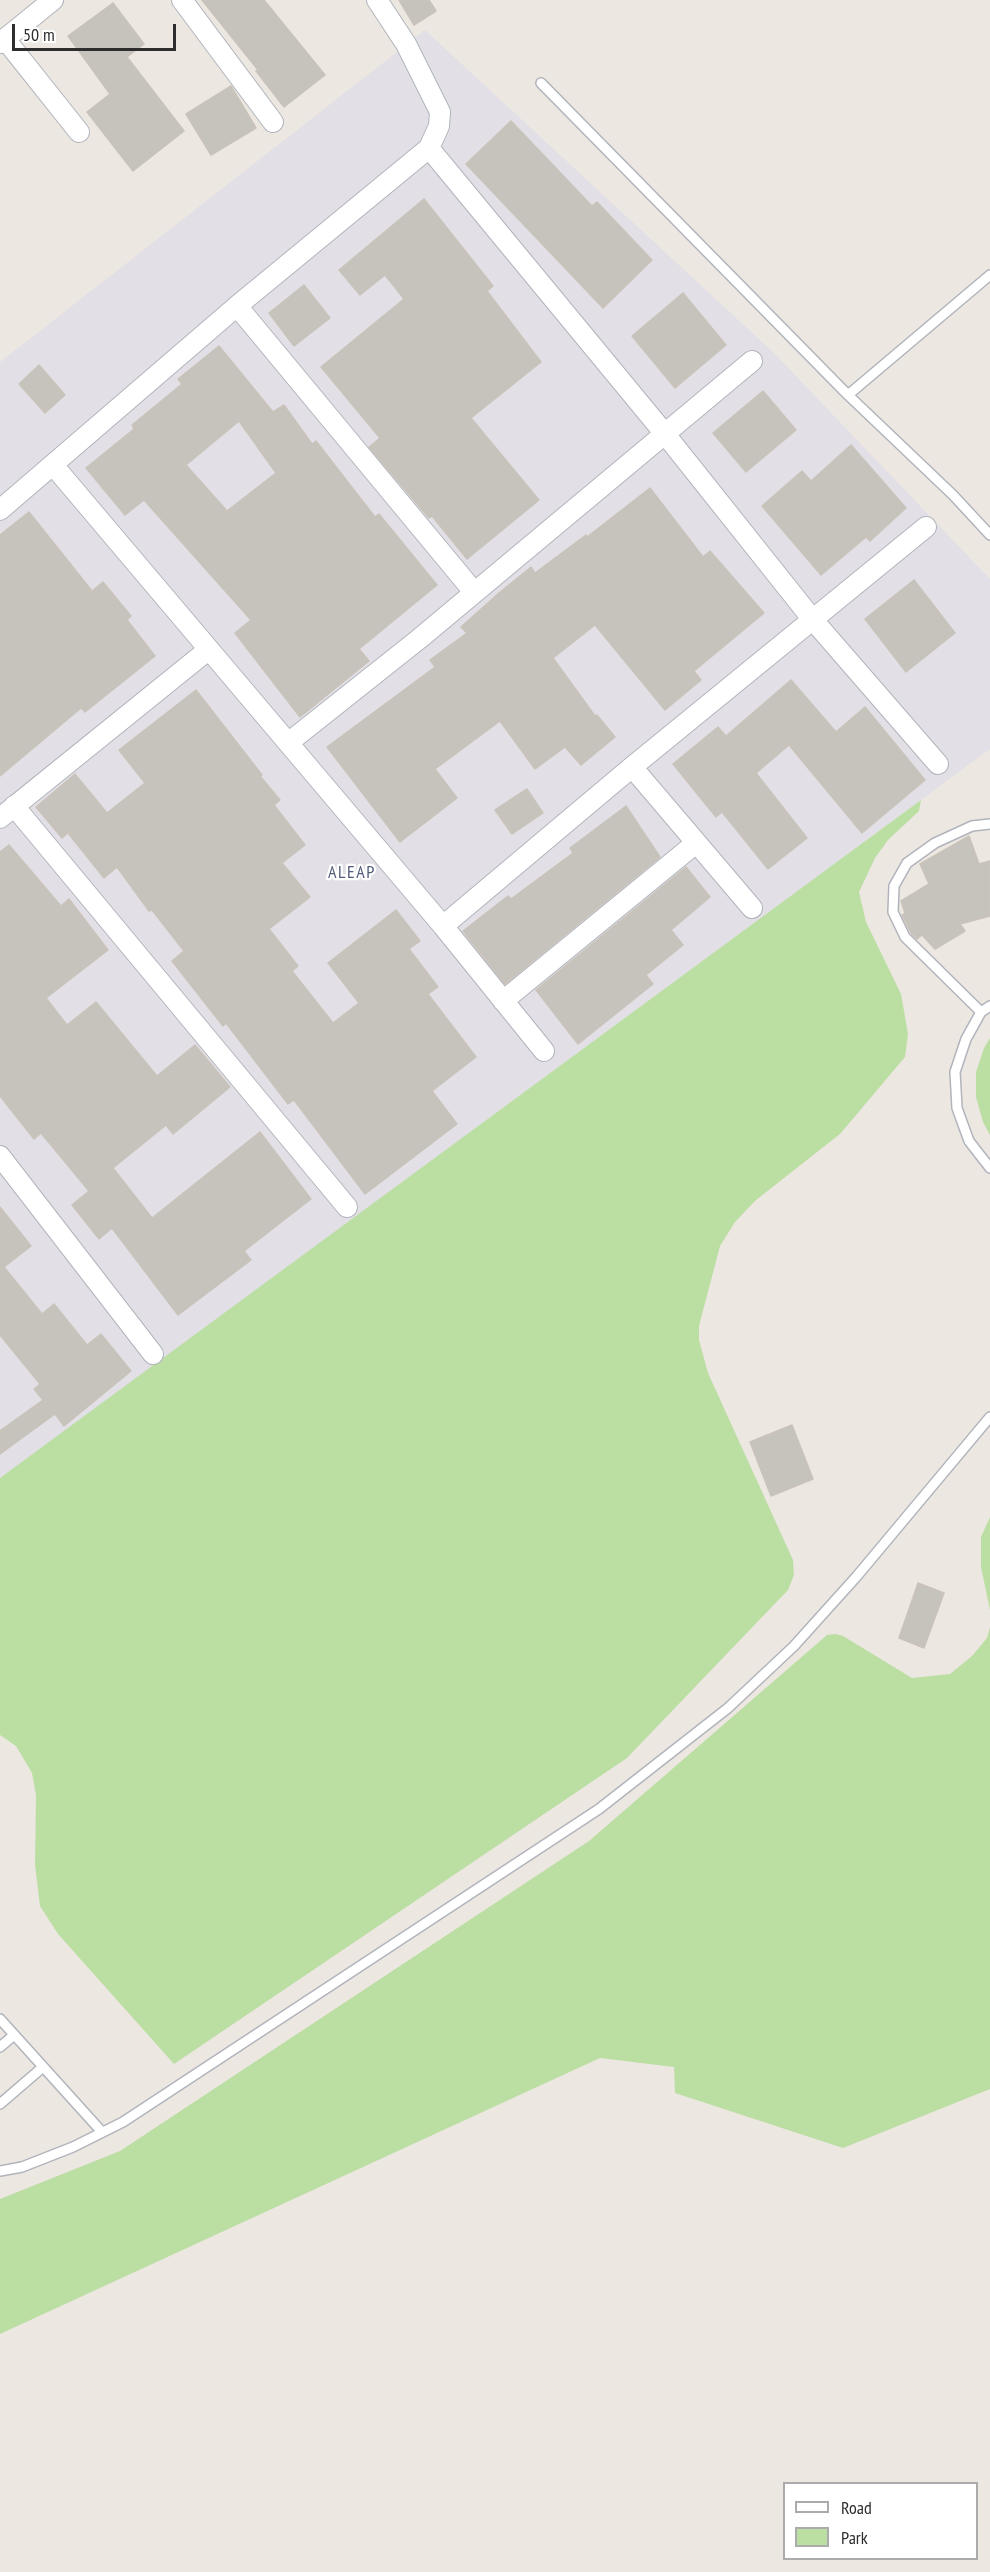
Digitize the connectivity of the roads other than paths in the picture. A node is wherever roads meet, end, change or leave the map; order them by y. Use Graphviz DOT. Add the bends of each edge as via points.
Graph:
graph roads {
  1 [pos="53,0"];
  2 [pos="182,0"];
  3 [pos="377,0"];
  4 [pos="3,41"];
  5 [pos="541,83"];
  6 [pos="273,122"];
  7 [pos="79,132"];
  8 [pos="429,148"];
  9 [pos="990,275"];
  10 [pos="237,306"];
  11 [pos="752,361"];
  12 [pos="848,395"];
  13 [pos="665,434"];
  14 [pos="53,465"];
  15 [pos="0,510"];
  16 [pos="926,527"];
  17 [pos="990,535"];
  18 [pos="474,591"];
  19 [pos="813,620"];
  20 [pos="208,650"];
  21 [pos="288,742"];
  22 [pos="938,764"];
  23 [pos="632,767"];
  24 [pos="7,812"];
  25 [pos="990,824"];
  26 [pos="696,843"];
  27 [pos="752,908"];
  28 [pos="443,926"];
  29 [pos="503,1001"];
  30 [pos="990,1006"];
  31 [pos="981,1012"];
  32 [pos="544,1051"];
  33 [pos="0,1156"];
  34 [pos="990,1168"];
  35 [pos="347,1207"];
  36 [pos="153,1354"];
  37 [pos="990,1417"];
  38 [pos="0,2019"];
  39 [pos="14,2034"];
  40 [pos="0,2047"];
  41 [pos="43,2067"];
  42 [pos="0,2104"];
  43 [pos="102,2132"];
  44 [pos="0,2171"];
  1 -- 4 [label="street"];
  2 -- 6 [label="street"];
  3 -- 8 [label="street" via="406,44 440,112 439,126"];
  4 -- 7 [label="street"];
  5 -- 12 [label="lane"];
  8 -- 10 [label="street"];
  8 -- 13 [label="street"];
  9 -- 12 [label="lane"];
  10 -- 14 [label="street"];
  10 -- 18 [label="street"];
  11 -- 13 [label="street"];
  12 -- 17 [label="lane"];
  13 -- 18 [label="street"];
  13 -- 19 [label="street"];
  14 -- 15 [label="street"];
  14 -- 20 [label="street"];
  16 -- 19 [label="street"];
  18 -- 21 [label="street"];
  19 -- 22 [label="street"];
  19 -- 23 [label="street"];
  20 -- 21 [label="street"];
  20 -- 24 [label="street"];
  21 -- 28 [label="street"];
  23 -- 26 [label="street"];
  23 -- 28 [label="street"];
  24 -- 35 [label="street"];
  25 -- 31 [label="lane" via="972,826 935,843 907,863 894,886 894,912 904,937"];
  26 -- 27 [label="street"];
  26 -- 29 [label="street"];
  28 -- 29 [label="street"];
  29 -- 32 [label="street"];
  30 -- 31 [label="lane"];
  31 -- 34 [label="lane" via="966,1039 955,1072 957,1108 969,1141"];
  33 -- 36 [label="street"];
  37 -- 43 [label="lane" via="794,1646 685,1743 580,1822 123,2122"];
  38 -- 39 [label="lane"];
  39 -- 40 [label="lane"];
  39 -- 41 [label="lane"];
  41 -- 42 [label="lane"];
  41 -- 43 [label="lane"];
  43 -- 44 [label="lane" via="22,2167"];
}
